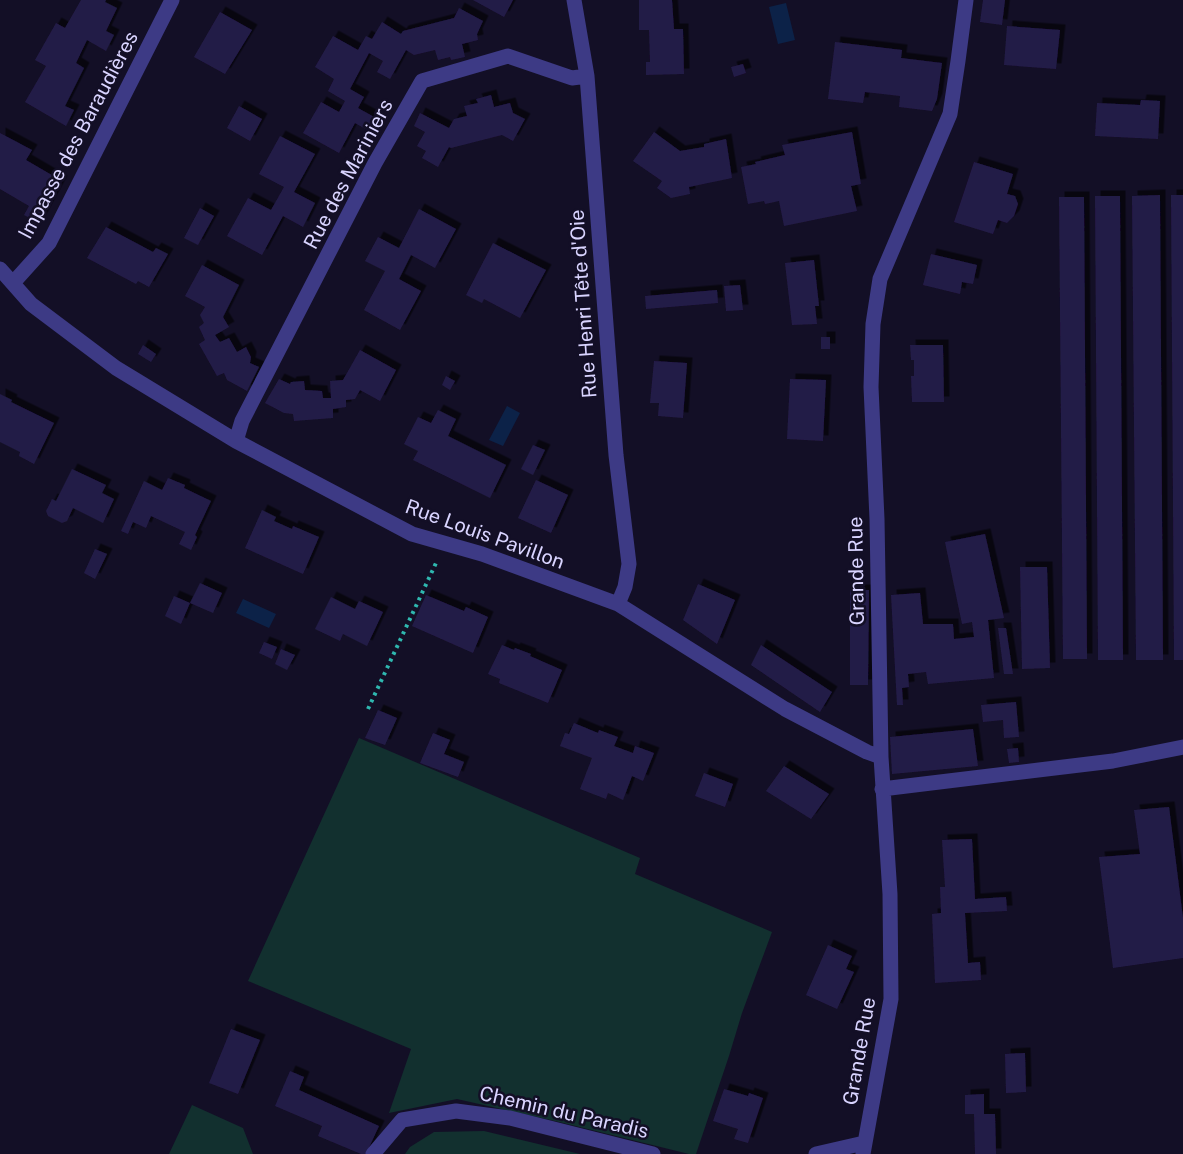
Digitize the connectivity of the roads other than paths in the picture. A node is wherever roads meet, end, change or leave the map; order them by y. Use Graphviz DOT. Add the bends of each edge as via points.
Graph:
graph roads {
  1 [pos="172,0"];
  2 [pos="574,0"];
  3 [pos="966,0"];
  4 [pos="587,76"];
  5 [pos="0,268"];
  6 [pos="13,283"];
  7 [pos="236,441"];
  8 [pos="618,604"];
  9 [pos="1183,747"];
  10 [pos="881,757"];
  11 [pos="882,789"];
  12 [pos="864,1148"];
  13 [pos="373,1154"];
  14 [pos="654,1154"];
  15 [pos="816,1154"];
  1 -- 6 [label="street, Impasse des Baraudières" via="49,243"];
  2 -- 4 [label="street, Rue Henri Tête d'Oie"];
  3 -- 10 [label="street, Grande Rue" via="950,114 880,279 873,324 871,387"];
  4 -- 7 [label="street, Rue des Mariniers" via="572,78 508,56 422,81 370,173 242,421"];
  4 -- 8 [label="street, Rue Henri Tête d'Oie" via="616,455 629,564"];
  5 -- 6 [label="street, Rue Louis Pavillon"];
  6 -- 7 [label="street, Rue Louis Pavillon" via="31,304 116,368"];
  7 -- 8 [label="street, Rue Louis Pavillon" via="412,534 482,554"];
  8 -- 10 [label="street, Rue Louis Pavillon" via="785,710"];
  9 -- 11 [label="street" via="1113,761"];
  10 -- 11 [label="street, Grande Rue"];
  11 -- 12 [label="street, Grande Rue" via="890,894 891,999"];
  12 -- 15 [label="street"];
  13 -- 14 [label="street, Chemin du Paradis" via="402,1120 456,1111 510,1118"];
}
